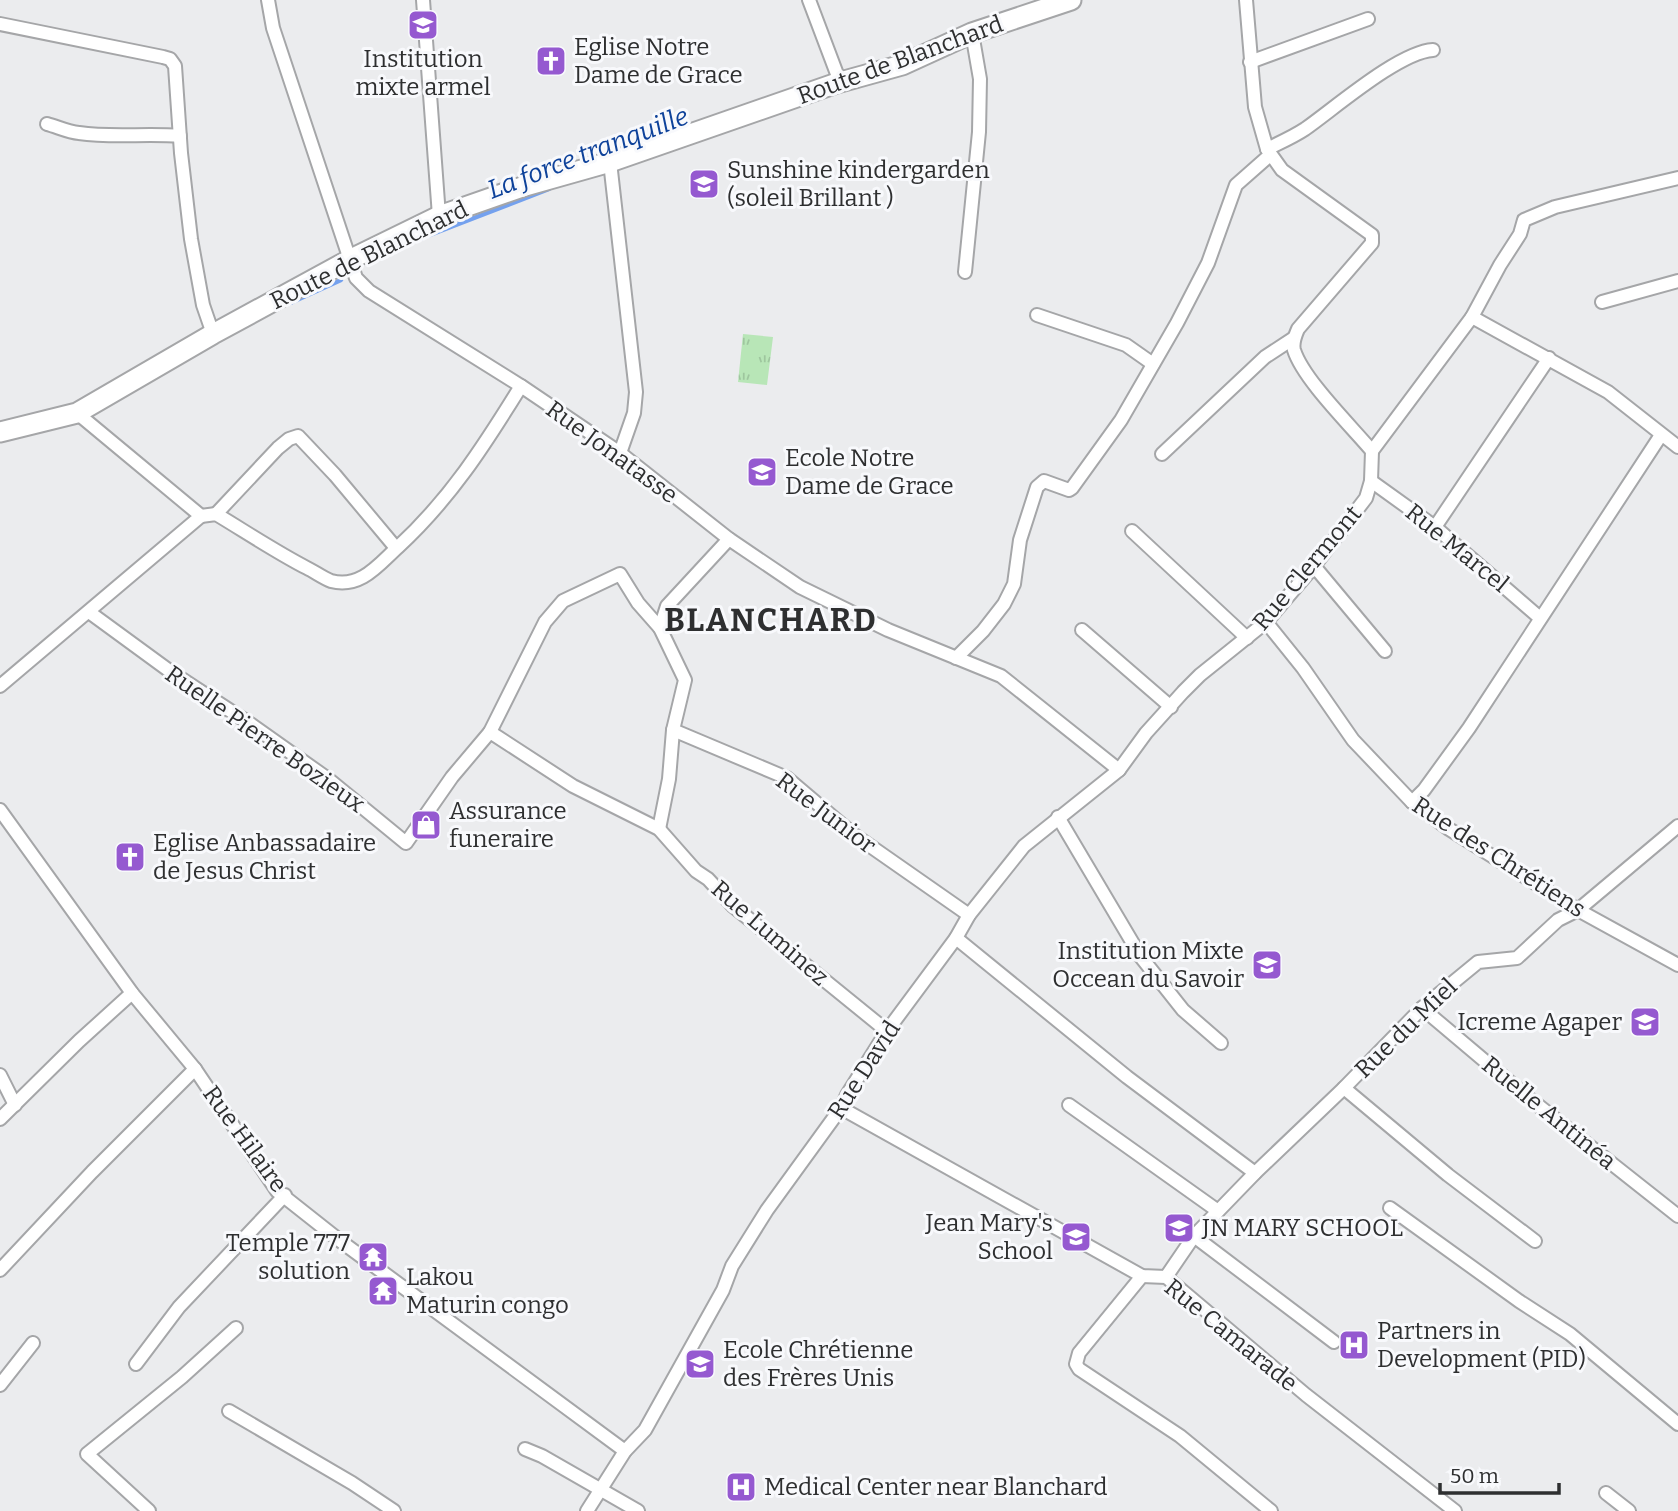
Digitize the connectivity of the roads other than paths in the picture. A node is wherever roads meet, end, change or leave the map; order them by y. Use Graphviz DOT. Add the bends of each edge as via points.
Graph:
graph roads {
  1 [pos="268,0"];
  2 [pos="423,0"];
  3 [pos="810,0"];
  4 [pos="1246,0"];
  5 [pos="1064,1"];
  6 [pos="1368,19"];
  7 [pos="0,24"];
  8 [pos="972,33"];
  9 [pos="1433,50"];
  10 [pos="1250,62"];
  11 [pos="840,82"];
  12 [pos="47,124"];
  13 [pos="180,136"];
  14 [pos="1268,152"];
  15 [pos="610,162"];
  16 [pos="1678,178"];
  17 [pos="439,216"];
  18 [pos="351,259"];
  19 [pos="965,272"];
  20 [pos="1678,281"];
  21 [pos="1602,302"];
  22 [pos="1037,315"];
  23 [pos="1472,317"];
  24 [pos="212,334"];
  25 [pos="1294,338"];
  26 [pos="1549,358"];
  27 [pos="1153,364"];
  28 [pos="521,386"];
  29 [pos="77,413"];
  30 [pos="0,430"];
  31 [pos="1661,435"];
  32 [pos="1678,447"];
  33 [pos="1372,451"];
  34 [pos="620,453"];
  35 [pos="1162,454"];
  36 [pos="1371,481"];
  37 [pos="216,514"];
  38 [pos="201,516"];
  39 [pos="1435,527"];
  40 [pos="1132,531"];
  41 [pos="729,539"];
  42 [pos="397,548"];
  43 [pos="1314,566"];
  44 [pos="89,612"];
  45 [pos="1540,618"];
  46 [pos="1266,622"];
  47 [pos="660,628"];
  48 [pos="1082,630"];
  49 [pos="1247,638"];
  50 [pos="1385,652"];
  51 [pos="957,658"];
  52 [pos="1200,675"];
  53 [pos="0,686"];
  54 [pos="1171,707"];
  55 [pos="673,730"];
  56 [pos="490,732"];
  57 [pos="1119,770"];
  58 [pos="1412,802"];
  59 [pos="0,810"];
  60 [pos="1058,817"];
  61 [pos="1678,826"];
  62 [pos="659,829"];
  63 [pos="1578,910"];
  64 [pos="969,915"];
  65 [pos="956,938"];
  66 [pos="1678,965"];
  67 [pos="132,993"];
  68 [pos="1422,1008"];
  69 [pos="887,1031"];
  70 [pos="1221,1043"];
  71 [pos="195,1069"];
  72 [pos="0,1075"];
  73 [pos="1344,1088"];
  74 [pos="15,1105"];
  75 [pos="1069,1105"];
  76 [pos="841,1108"];
  77 [pos="0,1119"];
  78 [pos="1255,1173"];
  79 [pos="285,1195"];
  80 [pos="1390,1209"];
  81 [pos="1219,1211"];
  82 [pos="1678,1216"];
  83 [pos="1194,1236"];
  84 [pos="1535,1241"];
  85 [pos="0,1270"];
  86 [pos="1143,1276"];
  87 [pos="1166,1277"];
  88 [pos="236,1328"];
  89 [pos="1334,1342"];
  90 [pos="33,1343"];
  91 [pos="136,1364"];
  92 [pos="0,1385"];
  93 [pos="229,1411"];
  94 [pos="1678,1424"];
  95 [pos="525,1449"];
  96 [pos="625,1451"];
  97 [pos="600,1489"];
  98 [pos="1606,1493"];
  99 [pos="149,1511"];
  100 [pos="394,1511"];
  101 [pos="587,1511"];
  102 [pos="638,1511"];
  103 [pos="1271,1511"];
  104 [pos="1455,1511"];
  105 [pos="1629,1511"];
  1 -- 18 [label="street, Rue Jonatasse" via="273,28"];
  2 -- 17 [label="street"];
  3 -- 11 [label="street"];
  4 -- 10 [label="street"];
  5 -- 8 [label="street, Route de Blanchard"];
  6 -- 10 [label="street"];
  7 -- 13 [label="street" via="170,59 175,66"];
  8 -- 11 [label="street, Route de Blanchard" via="902,65"];
  8 -- 19 [label="street" via="980,79 979,132"];
  9 -- 14 [label="street" via="1392,67"];
  10 -- 14 [label="street" via="1255,107"];
  11 -- 15 [label="street, Route de Blanchard"];
  12 -- 13 [label="street" via="110,136"];
  13 -- 24 [label="street" via="191,239"];
  14 -- 25 [label="street" via="1282,170 1372,235 1372,243"];
  14 -- 27 [label="street" via="1236,185 1208,263"];
  15 -- 17 [label="street, Route de Blanchard"];
  15 -- 34 [label="street" via="636,392 635,413"];
  16 -- 23 [label="street" via="1524,220"];
  17 -- 18 [label="street, Route de Blanchard"];
  18 -- 24 [label="street, Route de Blanchard"];
  18 -- 28 [label="street, Rue Jonatasse" via="356,278 369,291"];
  20 -- 21 [label="street"];
  22 -- 27 [label="street" via="1126,345"];
  23 -- 26 [label="street"];
  23 -- 33 [label="street"];
  24 -- 29 [label="street, Route de Blanchard"];
  25 -- 33 [label="street" via="1294,352 1314,384"];
  25 -- 35 [label="street" via="1265,357"];
  26 -- 31 [label="street" via="1608,392"];
  26 -- 39 [label="street"];
  27 -- 51 [label="street" via="1121,420 1072,488 1044,481 1037,487 1020,540 1014,584 1004,604"];
  28 -- 34 [label="street, Rue Jonatasse"];
  28 -- 42 [label="street" via="476,458 429,518"];
  29 -- 30 [label="street, Route de Blanchard"];
  29 -- 38 [label="street"];
  31 -- 32 [label="street"];
  31 -- 45 [label="street"];
  33 -- 36 [label="street, Rue Clermont"];
  34 -- 41 [label="street, Rue Jonatasse"];
  36 -- 39 [label="street, Rue Marcel"];
  36 -- 43 [label="street, Rue Clermont" via="1366,498"];
  37 -- 38 [label="street"];
  37 -- 42 [label="street" via="331,581 361,579"];
  37 -- 42 [label="street" via="278,448 298,436"];
  38 -- 44 [label="street"];
  39 -- 45 [label="street, Rue Marcel"];
  40 -- 49 [label="street"];
  41 -- 47 [label="street" via="667,606"];
  41 -- 51 [label="street, Rue Jonatasse" via="800,587"];
  43 -- 46 [label="street, Rue Clermont"];
  43 -- 50 [label="street"];
  44 -- 53 [label="street"];
  44 -- 56 [label="street, Ruelle Pierre Bozieux" via="328,779 407,843"];
  45 -- 58 [label="street" via="1469,728"];
  46 -- 49 [label="street, Rue Clermont"];
  46 -- 58 [label="street, Rue des Chrétiens" via="1353,740"];
  47 -- 55 [label="street" via="685,680"];
  47 -- 56 [label="street" via="620,574 564,601 545,622"];
  48 -- 54 [label="street"];
  49 -- 52 [label="street, Rue Clermont"];
  51 -- 57 [label="street, Rue Jonatasse" via="1001,676"];
  52 -- 54 [label="street, Rue David"];
  54 -- 57 [label="street, Rue David"];
  55 -- 62 [label="street"];
  55 -- 64 [label="street, Rue Junior" via="787,778 853,834"];
  56 -- 62 [label="street" via="573,786"];
  57 -- 60 [label="street, Rue David"];
  58 -- 63 [label="street, Rue des Chrétiens"];
  59 -- 67 [label="street, Rue Hilaire"];
  60 -- 64 [label="street, Rue David" via="1024,846"];
  60 -- 70 [label="street" via="1141,957 1183,1010"];
  61 -- 63 [label="street, Rue du Miel"];
  62 -- 69 [label="street, Rue Luminez" via="733,906"];
  63 -- 66 [label="street, Rue des Chrétiens"];
  63 -- 68 [label="street, Rue du Miel" via="1558,920 1517,958 1478,962"];
  64 -- 65 [label="street, Rue David"];
  65 -- 69 [label="street, Rue David"];
  65 -- 78 [label="street" via="1127,1077"];
  67 -- 71 [label="street, Rue Hilaire"];
  67 -- 74 [label="street"];
  68 -- 73 [label="street, Rue du Miel"];
  68 -- 82 [label="street, Ruelle Antinéa"];
  69 -- 76 [label="street, Rue David"];
  71 -- 79 [label="street, Rue Hilaire" via="277,1191"];
  71 -- 85 [label="street"];
  72 -- 74 [label="street"];
  73 -- 78 [label="street, Rue du Miel"];
  73 -- 84 [label="street"];
  74 -- 77 [label="street"];
  75 -- 81 [label="street"];
  76 -- 86 [label="street, Rue Camarade"];
  76 -- 96 [label="street, Rue David" via="760,1221 645,1430"];
  78 -- 81 [label="street, Rue du Miel"];
  79 -- 91 [label="street" via="179,1307"];
  79 -- 96 [label="street, Rue Hilaire"];
  80 -- 94 [label="street" via="1570,1334"];
  81 -- 83 [label="street, Rue du Miel"];
  83 -- 87 [label="street, Rue du Miel"];
  83 -- 89 [label="street"];
  86 -- 87 [label="street, Rue Camarade"];
  86 -- 103 [label="street" via="1079,1353 1079,1369 1180,1436"];
  87 -- 104 [label="street, Rue Camarade" via="1306,1395"];
  88 -- 99 [label="street" via="88,1454"];
  90 -- 92 [label="street"];
  93 -- 100 [label="street"];
  95 -- 97 [label="street"];
  96 -- 97 [label="street, Rue David"];
  97 -- 101 [label="street, Rue David"];
  97 -- 102 [label="street"];
  98 -- 105 [label="street"];
}
